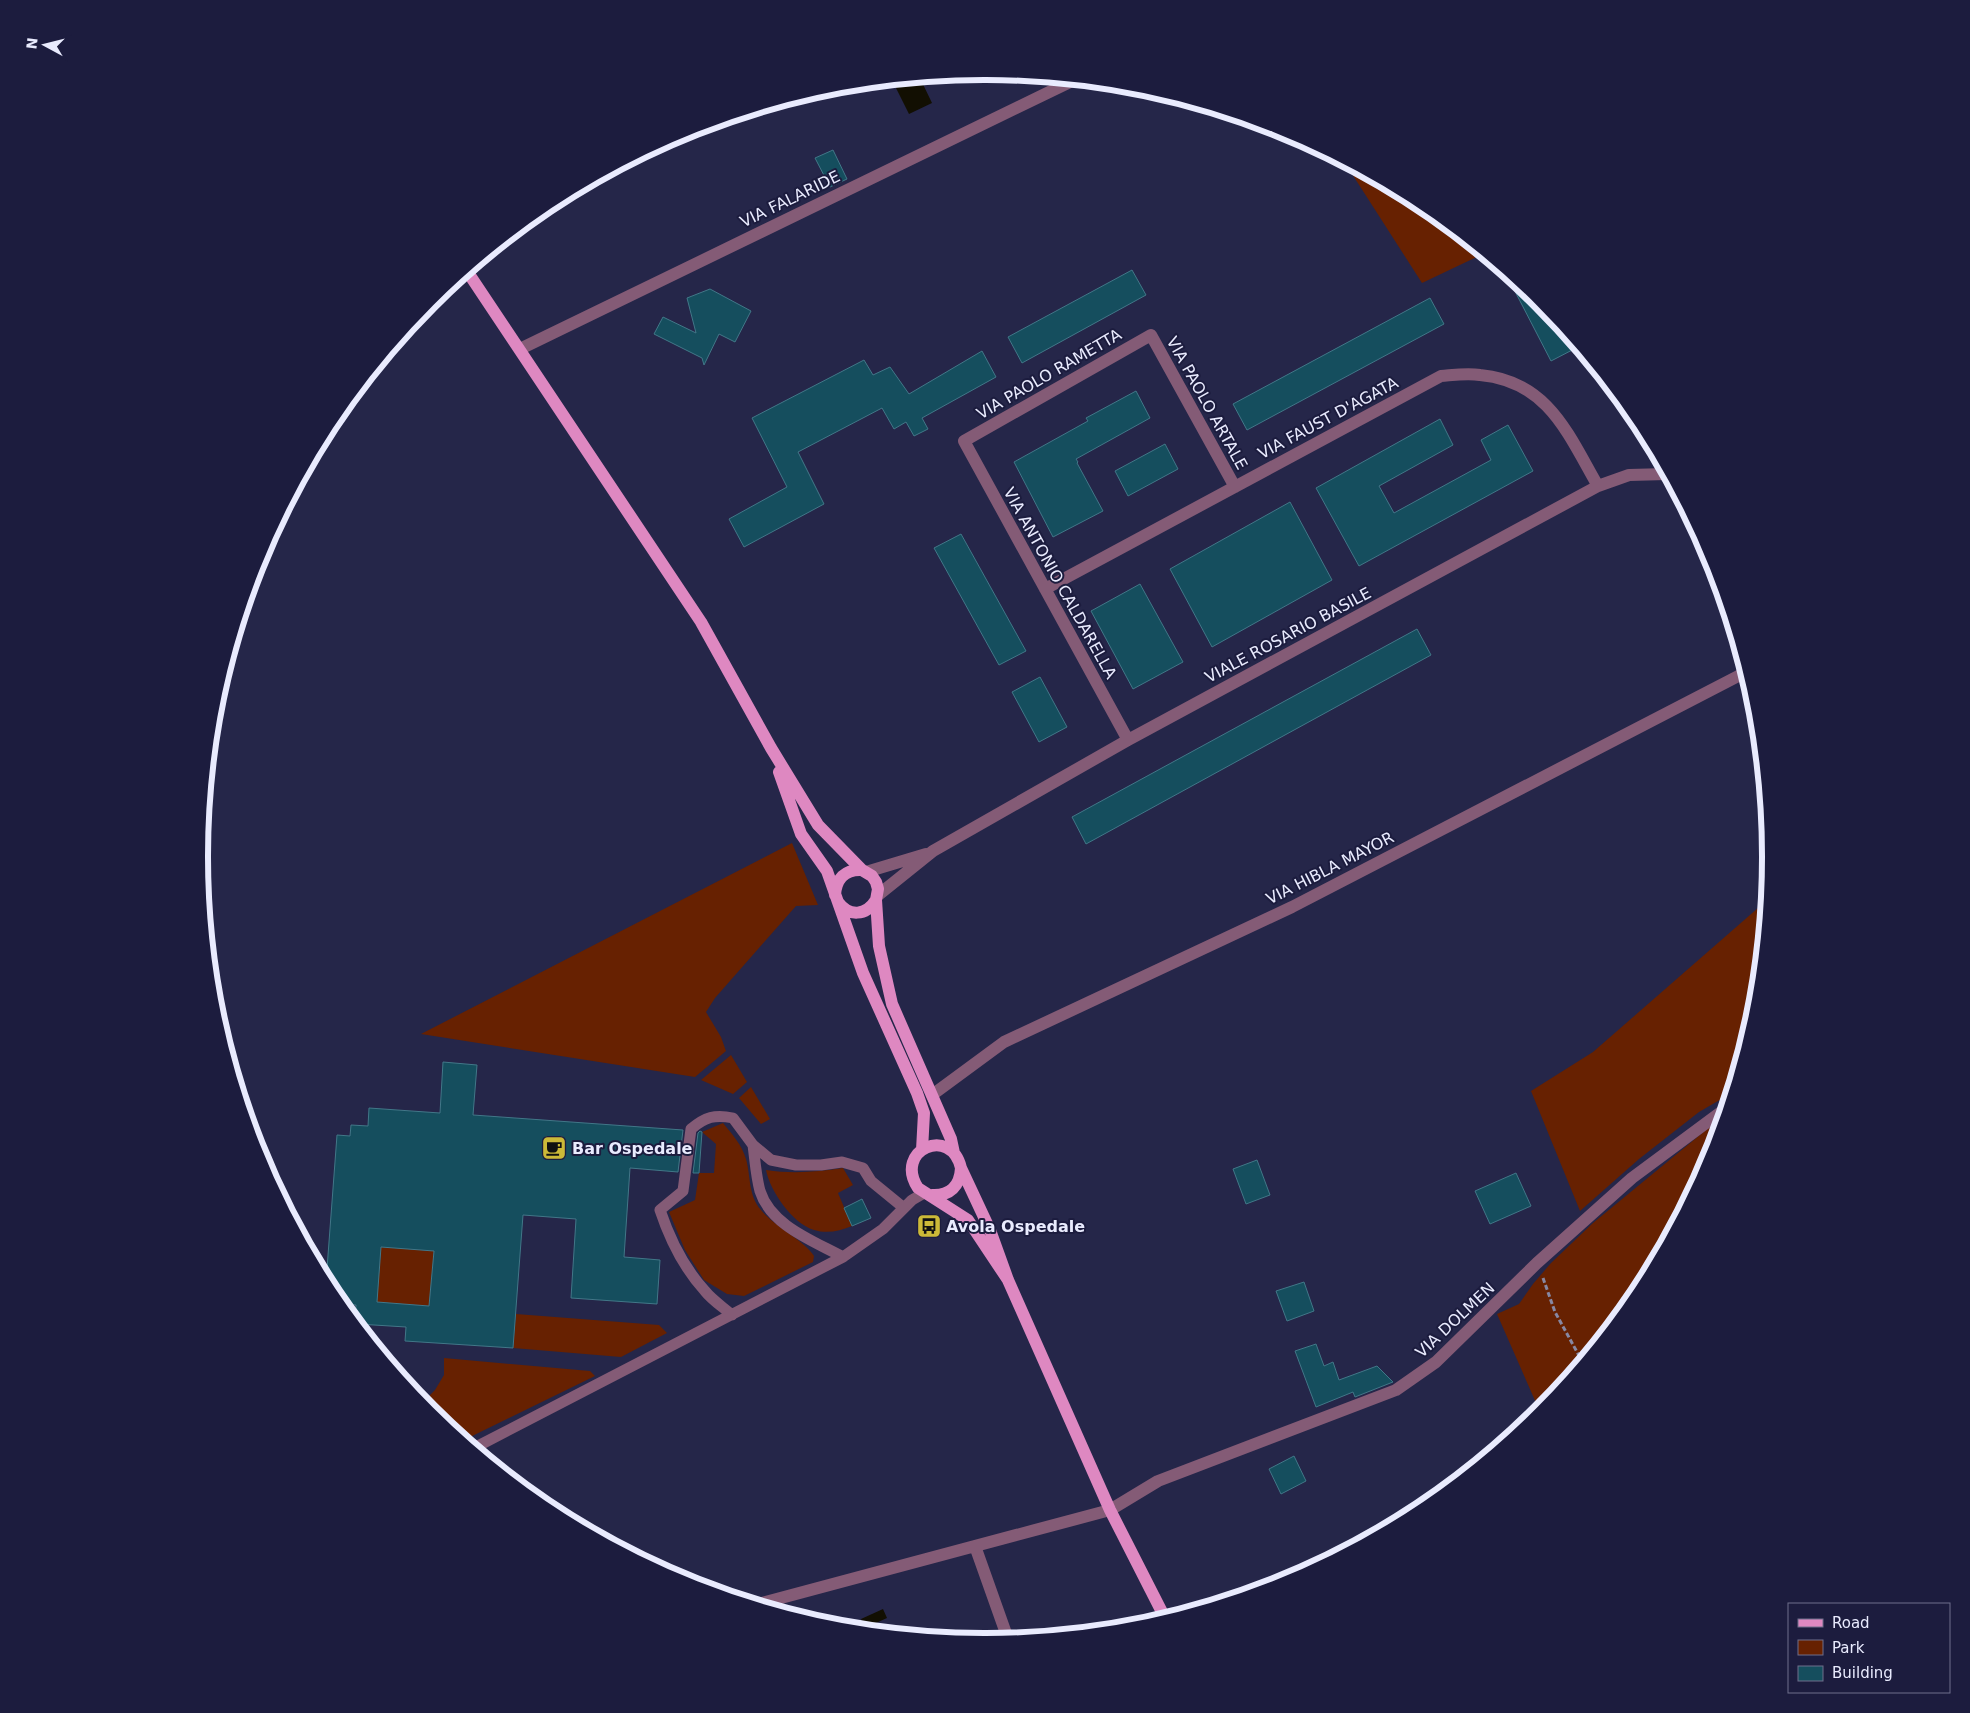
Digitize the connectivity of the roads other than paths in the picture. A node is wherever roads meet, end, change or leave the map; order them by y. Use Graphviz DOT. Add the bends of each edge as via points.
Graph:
graph roads {
  1 [pos="1064,85"];
  2 [pos="471,275"];
  3 [pos="1151,335"];
  4 [pos="520,349"];
  5 [pos="964,441"];
  6 [pos="1660,474"];
  7 [pos="1235,486"];
  8 [pos="1598,486"];
  9 [pos="1045,590"];
  10 [pos="1740,675"];
  11 [pos="1128,740"];
  12 [pos="771,748"];
  13 [pos="933,851"];
  14 [pos="864,871"];
  15 [pos="877,898"];
  16 [pos="836,899"];
  17 [pos="932,1095"];
  18 [pos="1717,1115"];
  19 [pos="753,1145"];
  20 [pos="922,1150"];
  21 [pos="954,1153"];
  22 [pos="961,1168"];
  23 [pos="928,1194"];
  24 [pos="904,1208"];
  25 [pos="843,1257"];
  26 [pos="1008,1280"];
  27 [pos="732,1315"];
  28 [pos="479,1445"];
  29 [pos="1110,1510"];
  30 [pos="975,1546"];
  31 [pos="767,1602"];
  32 [pos="1162,1612"];
  33 [pos="1006,1632"];
  1 -- 4 [label="street, VIA FALARIDE"];
  2 -- 4 [label="main road"];
  3 -- 5 [label="street, VIA PAOLO RAMETTA"];
  3 -- 7 [label="street, VIA PAOLO ARTALE"];
  4 -- 12 [label="main road" via="700,622"];
  5 -- 9 [label="street, VIA ANTONIO CALDARELLA"];
  6 -- 8 [label="street, VIALE ROSARIO BASILE" via="1629,476"];
  7 -- 8 [label="street, VIA FAUST D'AGATA" via="1441,376 1480,375 1506,380 1533,392 1560,420"];
  7 -- 9 [label="street, VIA FAUST D'AGATA"];
  8 -- 11 [label="street, VIALE ROSARIO BASILE"];
  9 -- 11 [label="street, VIA ANTONIO CALDARELLA"];
  10 -- 17 [label="street, VIA HIBLA MAYOR" via="1292,906 1004,1042"];
  11 -- 13 [label="street, VIALE ROSARIO BASILE"];
  12 -- 14 [label="main road" via="818,825"];
  12 -- 16 [label="main road" via="802,834 827,872"];
  13 -- 14 [label="street"];
  13 -- 15 [label="street"];
  14 -- 15 [label="main road" via="876,882"];
  14 -- 16 [label="main road" via="850,871 841,877"];
  15 -- 16 [label="main road" via="868,910 854,913 842,908"];
  15 -- 17 [label="main road" via="879,946 892,1004"];
  16 -- 20 [label="main road" via="863,973 924,1113"];
  17 -- 21 [label="main road"];
  18 -- 29 [label="street, VIA DOLMEN" via="1632,1178 1436,1362 1396,1390 1158,1481"];
  19 -- 24 [label="lane" via="771,1160 821,1166 842,1162 863,1168 871,1181"];
  19 -- 25 [label="lane" via="760,1192 771,1212 789,1227"];
  19 -- 27 [label="lane" via="733,1118 713,1116 702,1119 691,1128 683,1191 660,1210 684,1265 706,1293"];
  20 -- 21 [label="main road" via="939,1145"];
  20 -- 23 [label="main road" via="915,1156 911,1172 918,1188"];
  21 -- 22 [label="main road"];
  22 -- 23 [label="main road" via="958,1183 953,1189 947,1193"];
  22 -- 26 [label="main road" via="990,1230"];
  23 -- 24 [label="lane" via="912,1200"];
  23 -- 26 [label="main road" via="968,1220"];
  24 -- 25 [label="lane" via="884,1229"];
  25 -- 27 [label="lane"];
  26 -- 29 [label="main road"];
  27 -- 28 [label="lane"];
  29 -- 30 [label="street, VIA DOLMEN"];
  29 -- 32 [label="main road"];
  30 -- 31 [label="street, VIA DOLMEN"];
  30 -- 33 [label="street"];
}
